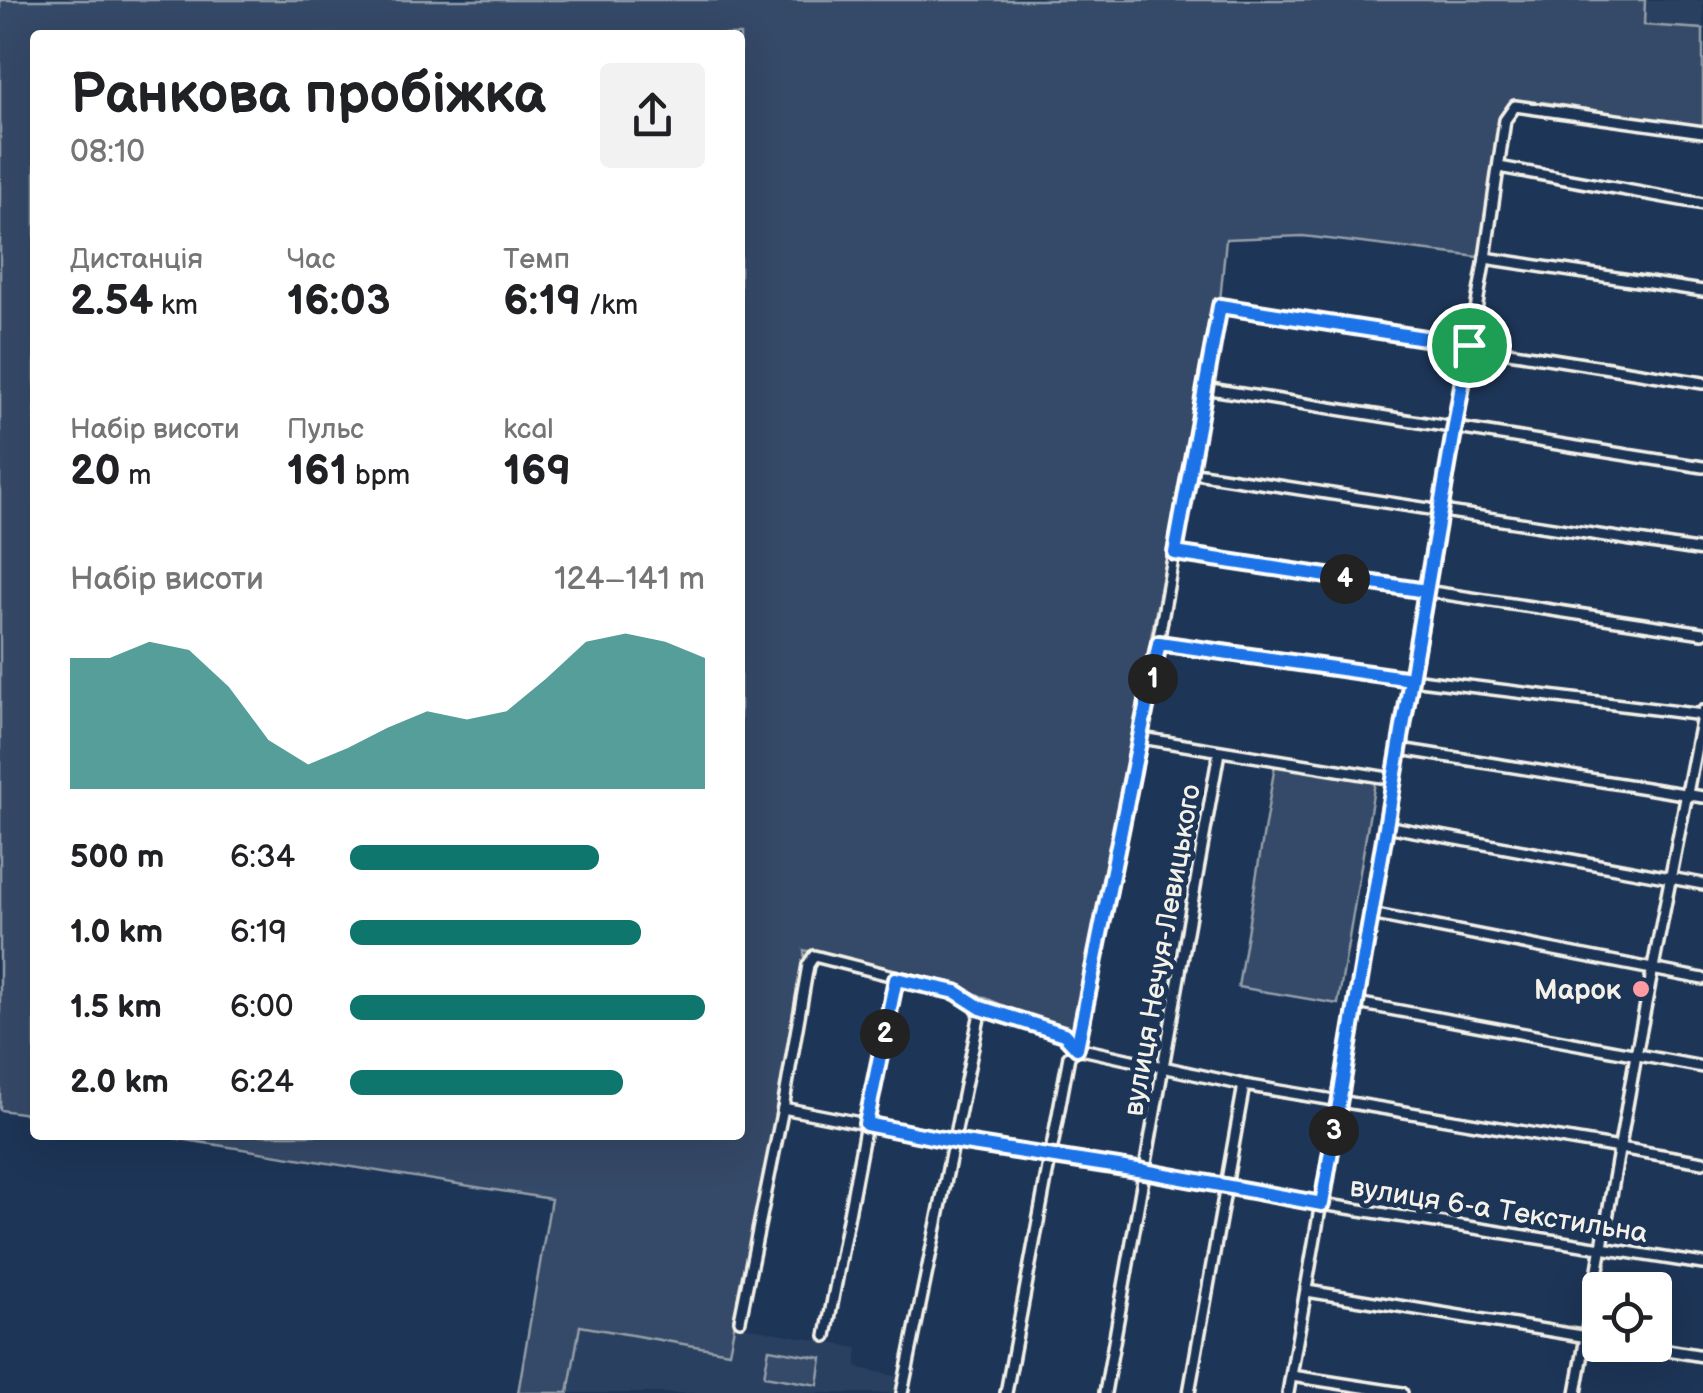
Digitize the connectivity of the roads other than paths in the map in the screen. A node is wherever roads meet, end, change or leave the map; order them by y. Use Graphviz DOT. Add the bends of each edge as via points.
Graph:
graph roads {
  1 [pos="1703,132"];
  2 [pos="1499,167"];
  3 [pos="1703,204"];
  4 [pos="1484,258"];
  5 [pos="1703,291"];
  6 [pos="1469,345"];
  7 [pos="1703,383"];
  8 [pos="1204,388"];
  9 [pos="1455,428"];
  10 [pos="1703,467"];
  11 [pos="1189,472"];
  12 [pos="1440,511"];
  13 [pos="1703,551"];
  14 [pos="1175,553"];
  15 [pos="1426,591"];
  16 [pos="1703,634"];
  17 [pos="1159,643"];
  18 [pos="1411,679"];
  19 [pos="1703,714"];
  20 [pos="1142,738"];
  21 [pos="1400,749"];
  22 [pos="1219,752"];
  23 [pos="1394,779"];
  24 [pos="1686,794"];
  25 [pos="1703,797"];
  26 [pos="1386,826"];
  27 [pos="1671,878"];
  28 [pos="1703,884"];
  29 [pos="1371,914"];
  30 [pos="1654,969"];
  31 [pos="896,979"];
  32 [pos="1703,979"];
  33 [pos="1357,1003"];
  34 [pos="981,1008"];
  35 [pos="1077,1048"];
  36 [pos="1636,1055"];
  37 [pos="1703,1067"];
  38 [pos="1164,1068"];
  39 [pos="1244,1085"];
  40 [pos="1340,1102"];
  41 [pos="783,1108"];
  42 [pos="866,1124"];
  43 [pos="952,1141"];
  44 [pos="1620,1148"];
  45 [pos="1052,1157"];
  46 [pos="1703,1162"];
  47 [pos="1144,1171"];
  48 [pos="1225,1186"];
  49 [pos="1322,1204"];
  50 [pos="1602,1248"];
  51 [pos="1703,1264"];
  52 [pos="1598,1272"];
  53 [pos="1306,1291"];
  54 [pos="740,1320"];
  55 [pos="826,1336"];
  56 [pos="1582,1336"];
  57 [pos="1672,1351"];
  58 [pos="1703,1356"];
  59 [pos="1582,1359"];
  60 [pos="1292,1376"];
  61 [pos="902,1393"];
  62 [pos="1006,1393"];
  63 [pos="1105,1393"];
  64 [pos="1189,1393"];
  65 [pos="1288,1393"];
  66 [pos="1402,1393"];
  67 [pos="1576,1393"];
  1 -- 2 [label="street" via="1515,106 1506,120"];
  2 -- 3 [label="street"];
  2 -- 4 [label="street"];
  4 -- 5 [label="street"];
  4 -- 6 [label="street"];
  6 -- 7 [label="street"];
  6 -- 8 [label="street" via="1220,306"];
  6 -- 9 [label="street"];
  8 -- 9 [label="street"];
  8 -- 11 [label="street"];
  9 -- 10 [label="street"];
  9 -- 12 [label="street"];
  11 -- 12 [label="street"];
  11 -- 14 [label="street"];
  12 -- 13 [label="street"];
  12 -- 15 [label="street"];
  14 -- 15 [label="street"];
  14 -- 17 [label="street"];
  15 -- 16 [label="street"];
  15 -- 18 [label="street"];
  17 -- 18 [label="street"];
  17 -- 20 [label="street"];
  18 -- 19 [label="street"];
  18 -- 21 [label="street"];
  19 -- 24 [label="street"];
  20 -- 22 [label="street"];
  20 -- 35 [label="street"];
  21 -- 23 [label="street"];
  21 -- 24 [label="street"];
  22 -- 23 [label="street"];
  22 -- 38 [label="street, вулиця Нечуя-Левицького"];
  23 -- 26 [label="street"];
  24 -- 25 [label="street"];
  24 -- 27 [label="street"];
  26 -- 27 [label="street"];
  26 -- 29 [label="street"];
  27 -- 28 [label="street"];
  27 -- 30 [label="street"];
  29 -- 30 [label="street"];
  29 -- 33 [label="street"];
  30 -- 32 [label="street"];
  30 -- 36 [label="street"];
  31 -- 34 [label="street" via="956,992"];
  31 -- 41 [label="street" via="814,956"];
  31 -- 42 [label="street"];
  33 -- 36 [label="street"];
  33 -- 40 [label="street"];
  34 -- 35 [label="street" via="1064,1034"];
  34 -- 43 [label="street"];
  35 -- 38 [label="street"];
  35 -- 45 [label="street" via="1068,1056"];
  36 -- 37 [label="street"];
  36 -- 44 [label="street"];
  38 -- 39 [label="street"];
  38 -- 47 [label="street, вулиця Нечуя-Левицького"];
  39 -- 40 [label="street"];
  39 -- 48 [label="street"];
  40 -- 44 [label="street"];
  40 -- 49 [label="street"];
  41 -- 42 [label="street, вулиця 6-а Текстильна"];
  41 -- 54 [label="street"];
  42 -- 43 [label="street, вулиця 6-а Текстильна"];
  42 -- 55 [label="street"];
  43 -- 45 [label="street, вулиця 6-а Текстильна"];
  43 -- 61 [label="street"];
  44 -- 46 [label="street"];
  44 -- 50 [label="street"];
  45 -- 47 [label="street, вулиця 6-а Текстильна"];
  45 -- 62 [label="street"];
  47 -- 48 [label="street, вулиця 6-а Текстильна"];
  47 -- 63 [label="street, вулиця Нечуя-Левицького"];
  48 -- 49 [label="street, вулиця 6-а Текстильна"];
  48 -- 64 [label="street"];
  49 -- 50 [label="street, вулиця 6-а Текстильна"];
  49 -- 53 [label="street"];
  50 -- 51 [label="street, вулиця 6-а Текстильна"];
  50 -- 52 [label="street"];
  53 -- 56 [label="street"];
  53 -- 60 [label="street"];
  57 -- 58 [label="street"];
  59 -- 67 [label="street"];
  60 -- 65 [label="street"];
  60 -- 66 [label="street"];
}
